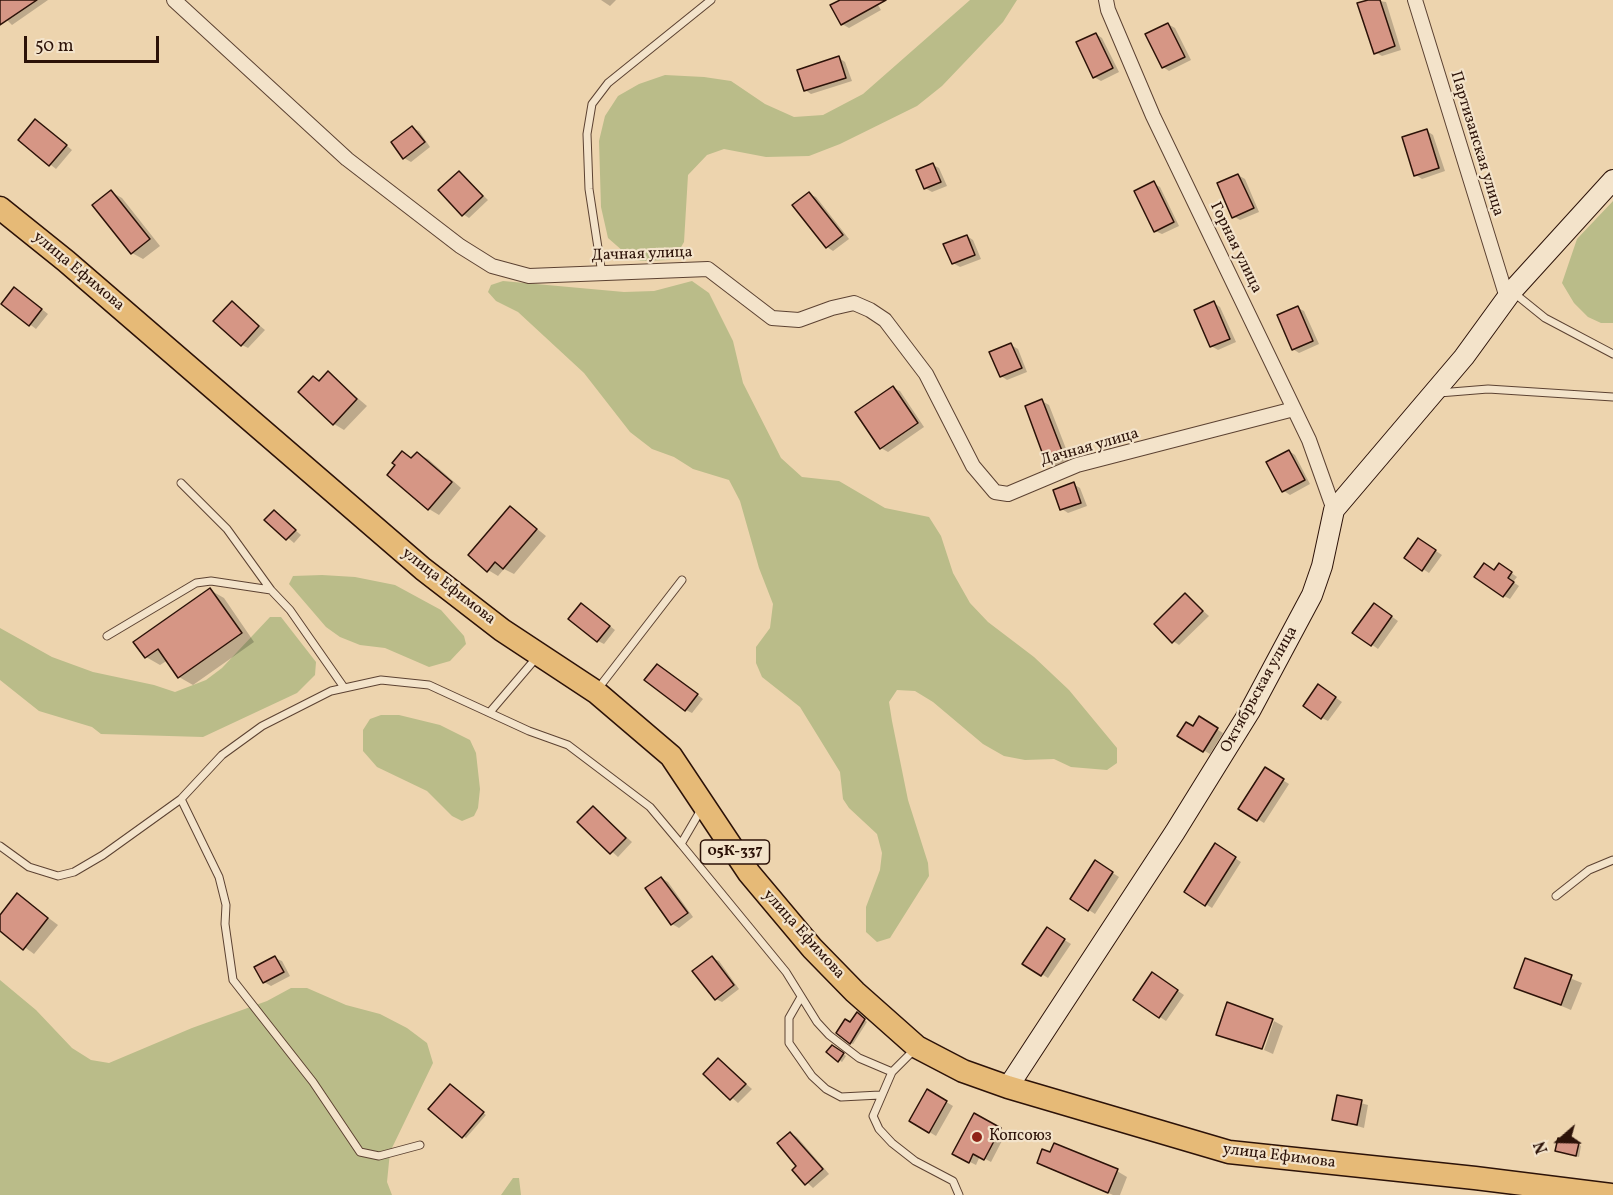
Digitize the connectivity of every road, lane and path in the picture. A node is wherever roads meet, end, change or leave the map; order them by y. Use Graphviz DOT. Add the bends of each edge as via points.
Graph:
graph roads {
  1 [pos="174,0"];
  2 [pos="711,0"];
  3 [pos="1106,0"];
  4 [pos="1415,0"];
  5 [pos="1613,180"];
  6 [pos="0,208"];
  7 [pos="602,274"];
  8 [pos="1509,294"];
  9 [pos="1613,354"];
  10 [pos="1434,393"];
  11 [pos="1613,397"];
  12 [pos="1294,409"];
  13 [pos="181,483"];
  14 [pos="1334,510"];
  15 [pos="682,580"];
  16 [pos="271,590"];
  17 [pos="107,636"];
  18 [pos="539,654"];
  19 [pos="343,686"];
  20 [pos="596,692"];
  21 [pos="489,712"];
  22 [pos="181,799"];
  23 [pos="704,803"];
  24 [pos="681,844"];
  25 [pos="0,846"];
  26 [pos="1613,860"];
  27 [pos="1556,896"];
  28 [pos="801,997"];
  29 [pos="917,1047"];
  30 [pos="892,1072"];
  31 [pos="1008,1087"];
  32 [pos="880,1095"];
  33 [pos="420,1145"];
  34 [pos="959,1195"];
  35 [pos="1611,1195"];
  1 -- 7 [label="street, Дачная улица" via="347,159 460,246 492,266 529,276"];
  2 -- 7 [label="lane" via="608,83 592,104 586,134 589,189"];
  3 -- 12 [label="street, Горная улица" via="1153,116"];
  4 -- 8 [label="street, Партизанская улица"];
  5 -- 8 [label="street, Октябрьская улица"];
  6 -- 18 [label="main road, улица Ефимова / 05К-337" via="423,569"];
  7 -- 12 [label="street, Дачная улица" via="708,269 772,318 789,320 854,303 870,310 885,320 926,374 973,466 995,492 1008,494 1077,465"];
  8 -- 9 [label="lane"];
  8 -- 10 [label="street, Октябрьская улица"];
  10 -- 11 [label="lane" via="1488,389"];
  10 -- 14 [label="street, Октябрьская улица"];
  12 -- 14 [label="street, Горная улица"];
  13 -- 16 [label="lane" via="227,530"];
  14 -- 31 [label="street, Октябрьская улица" via="1312,595 1250,711"];
  15 -- 20 [label="lane"];
  16 -- 17 [label="lane" via="211,580 196,583"];
  16 -- 19 [label="lane" via="290,610"];
  18 -- 20 [label="main road, улица Ефимова / 05К-337"];
  18 -- 21 [label="lane"];
  19 -- 21 [label="lane" via="402,680 429,685"];
  19 -- 22 [label="lane" via="262,726 222,755"];
  20 -- 23 [label="main road, улица Ефимова / 05К-337" via="671,756"];
  21 -- 24 [label="lane" via="587,757 650,807"];
  22 -- 25 [label="lane" via="74,872 58,876 29,867"];
  22 -- 33 [label="lane" via="219,876 226,904 233,980 313,1082 360,1152 380,1156"];
  23 -- 24 [label="lane"];
  23 -- 29 [label="main road, улица Ефимова / 05К-337" via="749,873 812,948"];
  24 -- 28 [label="lane" via="774,957"];
  26 -- 27 [label="lane" via="1589,870"];
  28 -- 30 [label="lane" via="837,1043 859,1058"];
  28 -- 32 [label="lane" via="789,1018 789,1043 812,1076 841,1097"];
  29 -- 30 [label="lane"];
  29 -- 31 [label="main road, улица Ефимова / 05К-337" via="963,1071"];
  30 -- 32 [label="lane"];
  31 -- 35 [label="main road, улица Ефимова / 05К-337" via="1229,1152"];
  32 -- 34 [label="lane" via="873,1116 879,1129 915,1161 953,1181"];
}
